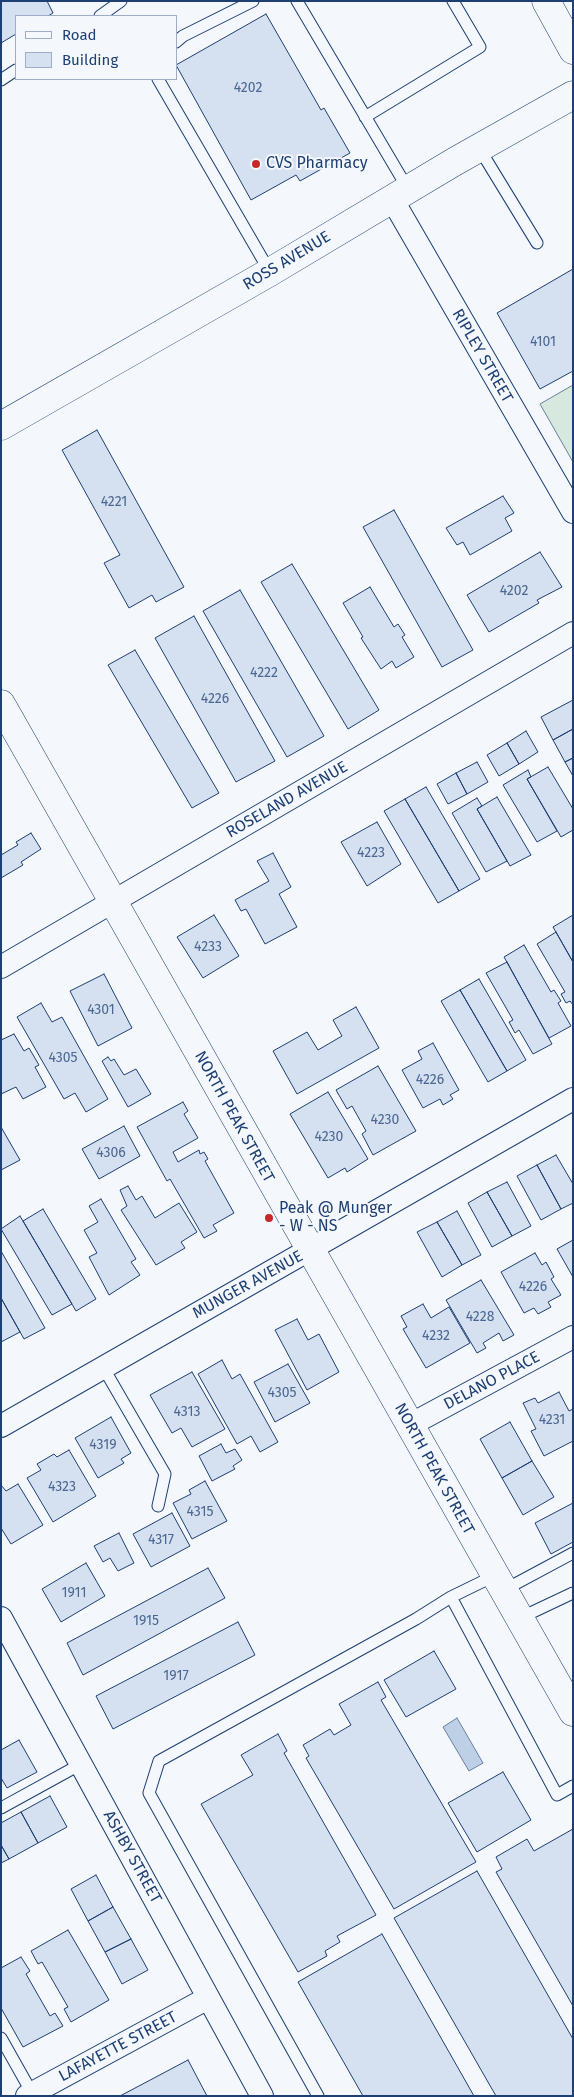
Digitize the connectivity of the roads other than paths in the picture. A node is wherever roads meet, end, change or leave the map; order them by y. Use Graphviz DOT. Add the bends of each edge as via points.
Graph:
graph roads {
  1 [pos="121,1"];
  2 [pos="253,1"];
  3 [pos="297,1"];
  4 [pos="453,1"];
  5 [pos="546,1"];
  6 [pos="101,15"];
  7 [pos="178,40"];
  8 [pos="573,50"];
  9 [pos="15,71"];
  10 [pos="1,80"];
  11 [pos="159,80"];
  12 [pos="573,95"];
  13 [pos="365,117"];
  14 [pos="479,148"];
  15 [pos="400,194"];
  16 [pos="537,243"];
  17 [pos="270,272"];
  18 [pos="1,426"];
  19 [pos="573,512"];
  20 [pos="573,634"];
  21 [pos="1,704"];
  22 [pos="113,902"];
  23 [pos="1,967"];
  24 [pos="573,1099"];
  25 [pos="310,1251"];
  26 [pos="573,1337"];
  27 [pos="103,1367"];
  28 [pos="410,1425"];
  29 [pos="1,1426"];
  30 [pos="158,1506"];
  31 [pos="573,1552"];
  32 [pos="498,1583"];
  33 [pos="573,1593"];
  34 [pos="451,1597"];
  35 [pos="1,1618"];
  36 [pos="518,1619"];
  37 [pos="573,1712"];
  38 [pos="81,1764"];
  39 [pos="573,1786"];
  40 [pos="1,1808"];
  41 [pos="208,1998"];
  42 [pos="1,2038"];
  43 [pos="38,2093"];
  44 [pos="262,2096"];
  45 [pos="318,2096"];
  1 -- 6 [label="lane"];
  2 -- 7 [label="lane"];
  3 -- 13 [label="lane"];
  4 -- 13 [label="lane" via="480,47"];
  5 -- 8 [label="main road"];
  9 -- 10 [label="lane"];
  11 -- 17 [label="lane"];
  12 -- 14 [label="main road, ROSS AVENUE"];
  13 -- 15 [label="lane"];
  14 -- 15 [label="main road, ROSS AVENUE"];
  14 -- 16 [label="lane"];
  15 -- 17 [label="main road, ROSS AVENUE"];
  15 -- 19 [label="street, RIPLEY STREET"];
  17 -- 18 [label="main road, ROSS AVENUE"];
  20 -- 22 [label="street, ROSELAND AVENUE"];
  21 -- 22 [label="main road, NORTH PEAK STREET"];
  22 -- 23 [label="street, ROSELAND AVENUE"];
  22 -- 25 [label="main road, NORTH PEAK STREET"];
  24 -- 25 [label="street, MUNGER AVENUE"];
  25 -- 27 [label="street, MUNGER AVENUE"];
  25 -- 28 [label="main road, NORTH PEAK STREET"];
  26 -- 28 [label="street, DELANO PLACE"];
  27 -- 29 [label="street, MUNGER AVENUE"];
  27 -- 30 [label="lane" via="165,1474"];
  28 -- 32 [label="main road, NORTH PEAK STREET"];
  31 -- 32 [label="lane"];
  32 -- 34 [label="lane"];
  32 -- 36 [label="main road, NORTH PEAK STREET"];
  33 -- 36 [label="lane"];
  34 -- 39 [label="lane" via="556,1795"];
  34 -- 45 [label="lane" via="160,1761 149,1794"];
  35 -- 38 [label="street, ASHBY STREET"];
  36 -- 37 [label="main road, NORTH PEAK STREET"];
  38 -- 40 [label="lane"];
  38 -- 41 [label="street, ASHBY STREET"];
  41 -- 43 [label="street, LAFAYETTE STREET"];
  41 -- 44 [label="street, ASHBY STREET"];
  42 -- 43 [label="lane"];
}
